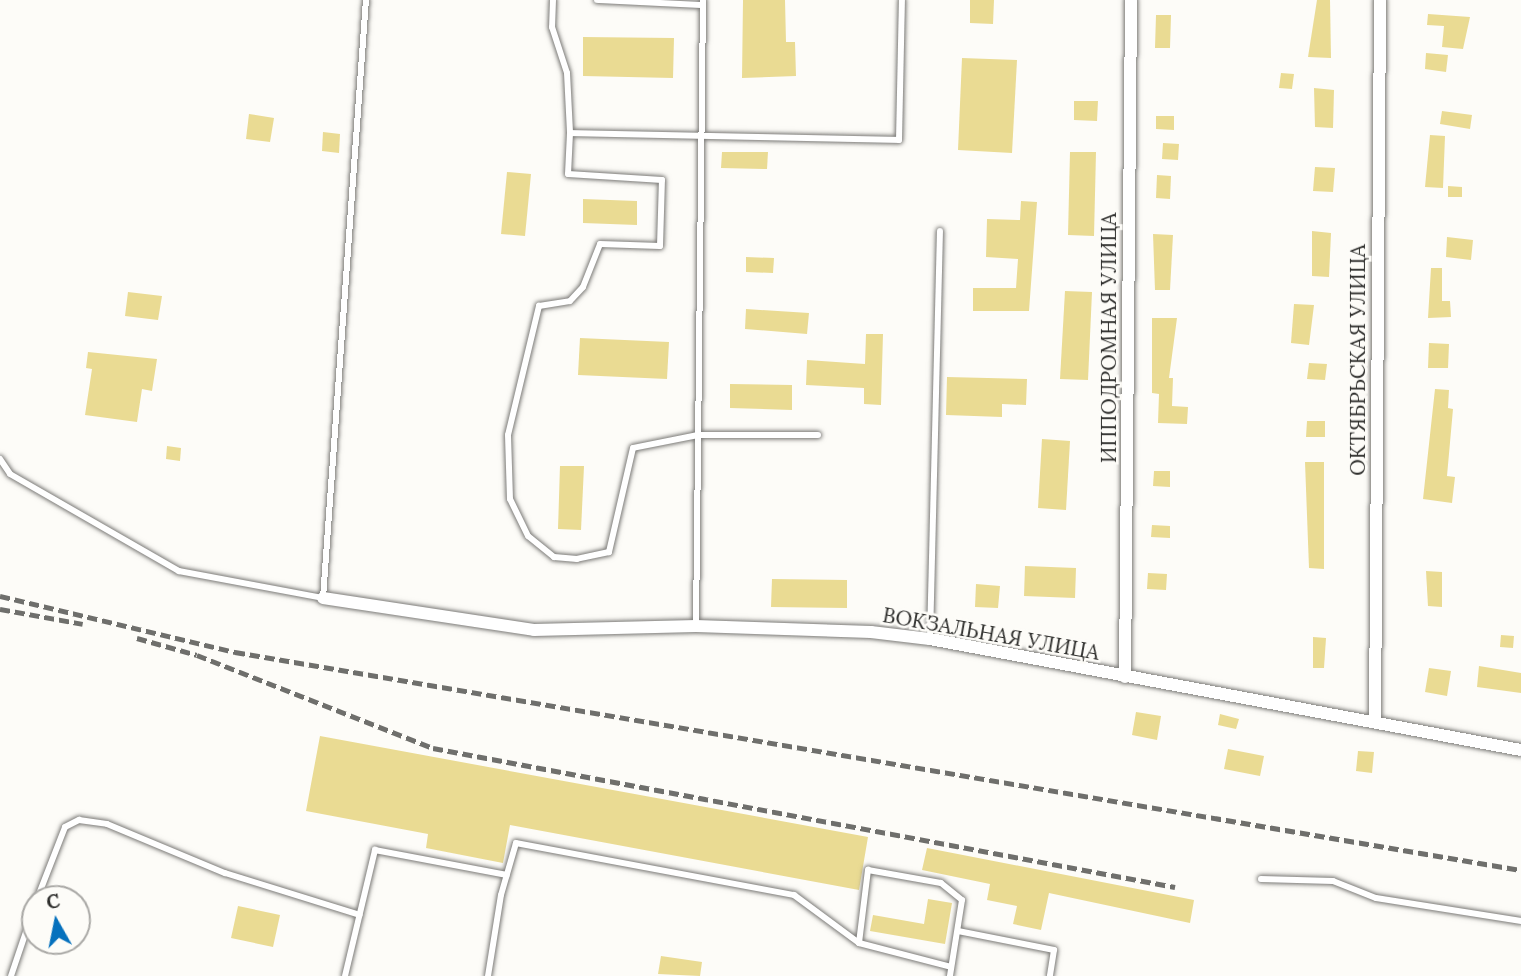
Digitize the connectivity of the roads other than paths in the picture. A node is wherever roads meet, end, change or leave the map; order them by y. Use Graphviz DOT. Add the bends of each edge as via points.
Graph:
graph roads {
  1 [pos="366,0"];
  2 [pos="553,0"];
  3 [pos="597,0"];
  4 [pos="902,0"];
  5 [pos="1131,0"];
  6 [pos="1380,0"];
  7 [pos="703,3"];
  8 [pos="570,133"];
  9 [pos="702,133"];
  10 [pos="940,230"];
  11 [pos="698,435"];
  12 [pos="818,435"];
  13 [pos="0,459"];
  14 [pos="323,598"];
  15 [pos="696,626"];
  16 [pos="929,639"];
  17 [pos="1125,677"];
  18 [pos="1375,721"];
  19 [pos="1521,750"];
  20 [pos="507,875"];
  21 [pos="1261,879"];
  22 [pos="42,885"];
  23 [pos="360,915"];
  24 [pos="1521,922"];
  25 [pos="958,931"];
  26 [pos="859,943"];
  27 [pos="21,946"];
  28 [pos="951,967"];
  29 [pos="11,976"];
  30 [pos="345,976"];
  31 [pos="488,976"];
  32 [pos="950,976"];
  33 [pos="1050,976"];
  1 -- 14 [label="lane"];
  2 -- 8 [label="lane" via="552,27 567,73"];
  3 -- 7 [label="lane"];
  4 -- 9 [label="lane" via="898,140"];
  5 -- 17 [label="street, ИППОДРОМНАЯ УЛИЦА"];
  6 -- 18 [label="street, ОКТЯБРЬСКАЯ УЛИЦА"];
  7 -- 9 [label="lane"];
  8 -- 9 [label="lane"];
  8 -- 11 [label="lane" via="568,174 662,180 660,246 600,244 583,287 570,301 539,306 508,435 510,499 528,536 554,556 578,559 609,552 633,448"];
  9 -- 11 [label="lane"];
  10 -- 16 [label="lane"];
  11 -- 12 [label="lane"];
  11 -- 15 [label="lane"];
  13 -- 14 [label="lane" via="10,474 179,571"];
  14 -- 15 [label="street, ВОКЗАЛЬНАЯ УЛИЦА" via="534,630"];
  15 -- 16 [label="street, ВОКЗАЛЬНАЯ УЛИЦА" via="872,632"];
  16 -- 17 [label="street, ВОКЗАЛЬНАЯ УЛИЦА"];
  17 -- 18 [label="street, ВОКЗАЛЬНАЯ УЛИЦА"];
  18 -- 19 [label="street, ВОКЗАЛЬНАЯ УЛИЦА"];
  20 -- 23 [label="lane" via="376,850"];
  20 -- 26 [label="lane" via="516,843 794,895"];
  20 -- 31 [label="lane"];
  21 -- 24 [label="lane" via="1333,881 1376,898 1511,916"];
  22 -- 23 [label="lane" via="65,827 79,820 107,824 225,873"];
  23 -- 30 [label="lane"];
  25 -- 26 [label="lane" via="962,900 941,883 868,870"];
  25 -- 28 [label="lane"];
  25 -- 33 [label="lane" via="1054,950"];
  26 -- 28 [label="lane"];
  27 -- 29 [label="lane"];
  28 -- 32 [label="lane"];
}
